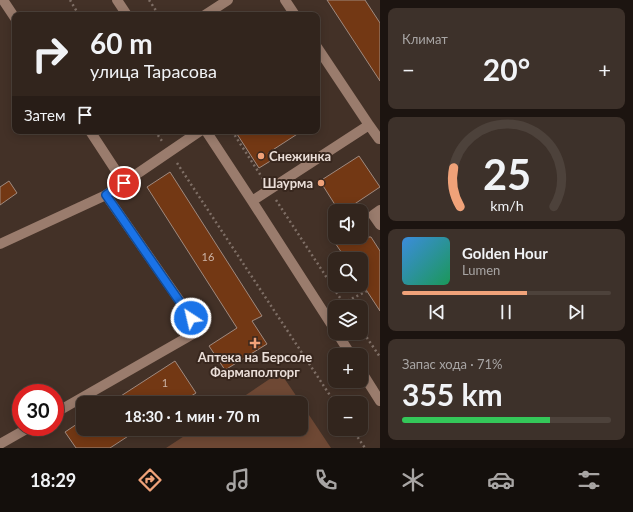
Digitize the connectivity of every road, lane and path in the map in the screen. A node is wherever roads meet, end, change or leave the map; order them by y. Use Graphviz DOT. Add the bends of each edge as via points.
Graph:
graph roads {
  1 [pos="3,0"];
  2 [pos="70,0"];
  3 [pos="117,0"];
  4 [pos="149,0"];
  5 [pos="228,0"];
  6 [pos="285,0"];
  7 [pos="78,12"];
  8 [pos="125,12"];
  9 [pos="157,12"];
  10 [pos="210,12"];
  11 [pos="293,12"];
  12 [pos="12,14"];
  13 [pos="320,52"];
  14 [pos="369,125"];
  15 [pos="92,134"];
  16 [pos="157,134"];
  17 [pos="196,134"];
  18 [pos="208,134"];
  19 [pos="234,134"];
  20 [pos="380,140"];
  21 [pos="169,152"];
  22 [pos="124,183"];
  23 [pos="269,190"];
  24 [pos="106,195"];
  25 [pos="252,201"];
  26 [pos="380,210"];
  27 [pos="380,225"];
  28 [pos="0,244"];
  29 [pos="365,292"];
  30 [pos="341,300"];
  31 [pos="349,300"];
  32 [pos="328,320"];
  33 [pos="368,339"];
  34 [pos="380,357"];
  35 [pos="368,382"];
  36 [pos="330,396"];
  37 [pos="380,401"];
  38 [pos="64,408"];
  39 [pos="14,436"];
  40 [pos="356,436"];
  41 [pos="0,444"];
  42 [pos="364,448"];
  1 -- 12 [label="street"];
  2 -- 7 [label="path"];
  3 -- 8 [label="street"];
  4 -- 9 [label="path"];
  5 -- 10 [label="street"];
  6 -- 11 [label="street"];
  13 -- 14 [label="street"];
  14 -- 20 [label="street"];
  14 -- 23 [label="street"];
  15 -- 22 [label="street"];
  16 -- 21 [label="path"];
  17 -- 21 [label="street"];
  18 -- 25 [label="street"];
  19 -- 23 [label="path"];
  21 -- 22 [label="street"];
  21 -- 36 [label="path"];
  22 -- 24 [label="street"];
  23 -- 25 [label="street"];
  23 -- 30 [label="path"];
  24 -- 28 [label="street"];
  24 -- 38 [label="street" via="200,330"];
  25 -- 32 [label="street"];
  26 -- 27 [label="street" via="373,215"];
  29 -- 31 [label="path"];
  33 -- 34 [label="path"];
  35 -- 37 [label="street"];
  39 -- 41 [label="street"];
  40 -- 42 [label="path"];
}
